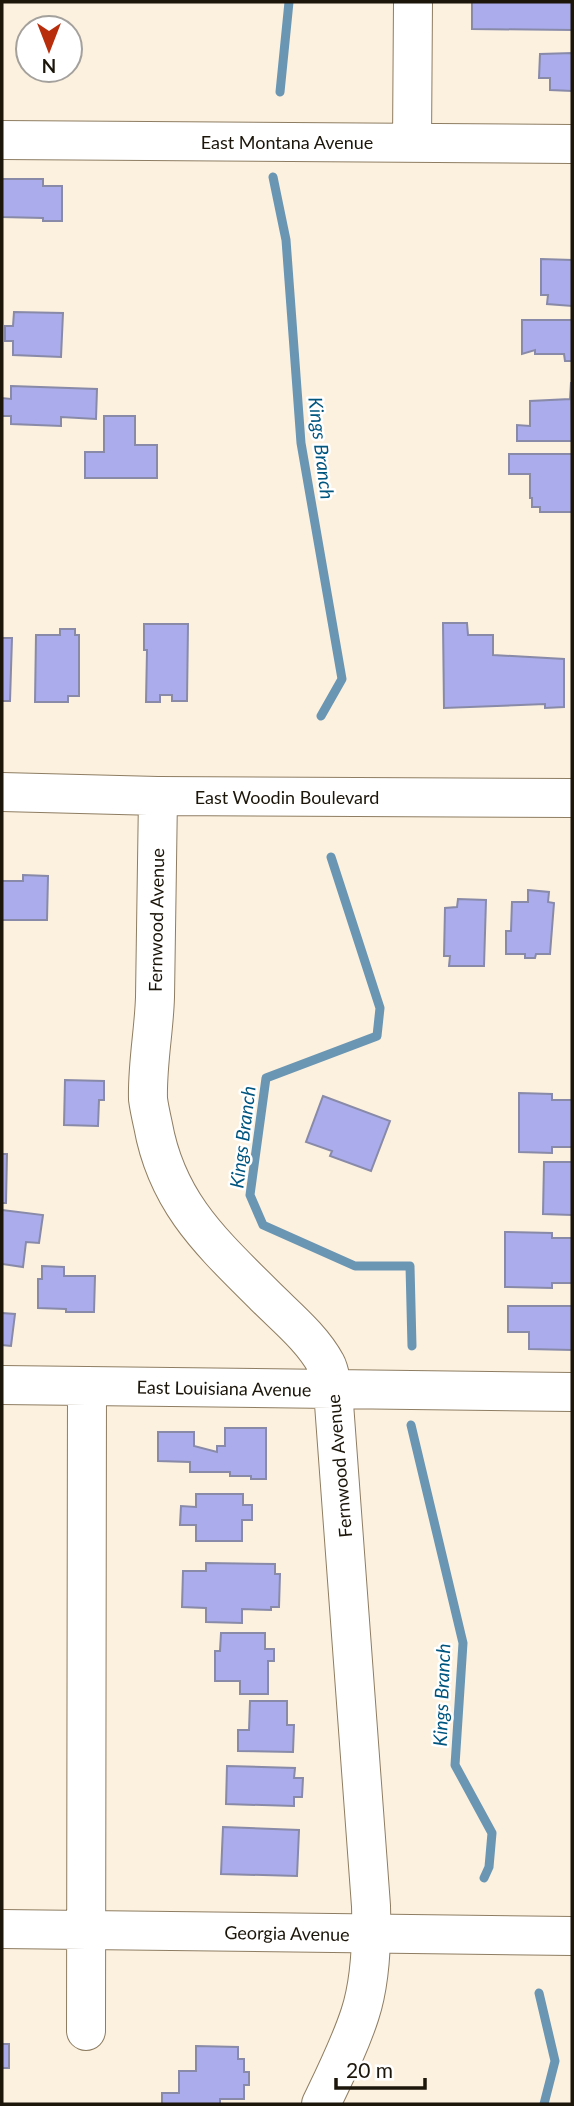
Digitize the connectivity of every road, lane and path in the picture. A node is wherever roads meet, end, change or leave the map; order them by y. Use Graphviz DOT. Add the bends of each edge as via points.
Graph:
graph roads {
  1 [pos="413,2"];
  2 [pos="2,140"];
  3 [pos="412,143"];
  4 [pos="572,144"];
  5 [pos="2,792"];
  6 [pos="158,796"];
  7 [pos="572,799"];
  8 [pos="2,1385"];
  9 [pos="87,1386"];
  10 [pos="333,1390"];
  11 [pos="572,1392"];
  12 [pos="2,1929"];
  13 [pos="86,1930"];
  14 [pos="372,1935"];
  15 [pos="572,1936"];
  16 [pos="86,2031"];
  17 [pos="321,2104"];
  1 -- 3 [label="street"];
  2 -- 3 [label="street, East Montana Avenue"];
  3 -- 4 [label="street, East Montana Avenue"];
  5 -- 6 [label="street, East Woodin Boulevard"];
  6 -- 7 [label="street, East Woodin Boulevard"];
  6 -- 10 [label="street, Fernwood Avenue" via="155,1022 148,1101 156,1143 170,1182 206,1238 310,1342 327,1366"];
  8 -- 9 [label="street, East Louisiana Avenue"];
  9 -- 10 [label="street, East Louisiana Avenue"];
  9 -- 13 [label="street"];
  10 -- 11 [label="street, East Louisiana Avenue"];
  10 -- 14 [label="street, Fernwood Avenue"];
  12 -- 13 [label="street, Georgia Avenue"];
  13 -- 14 [label="street, Georgia Avenue"];
  13 -- 16 [label="street"];
  14 -- 15 [label="street, Georgia Avenue"];
  14 -- 17 [label="street, Fernwood Avenue" via="361,2011"];
}
